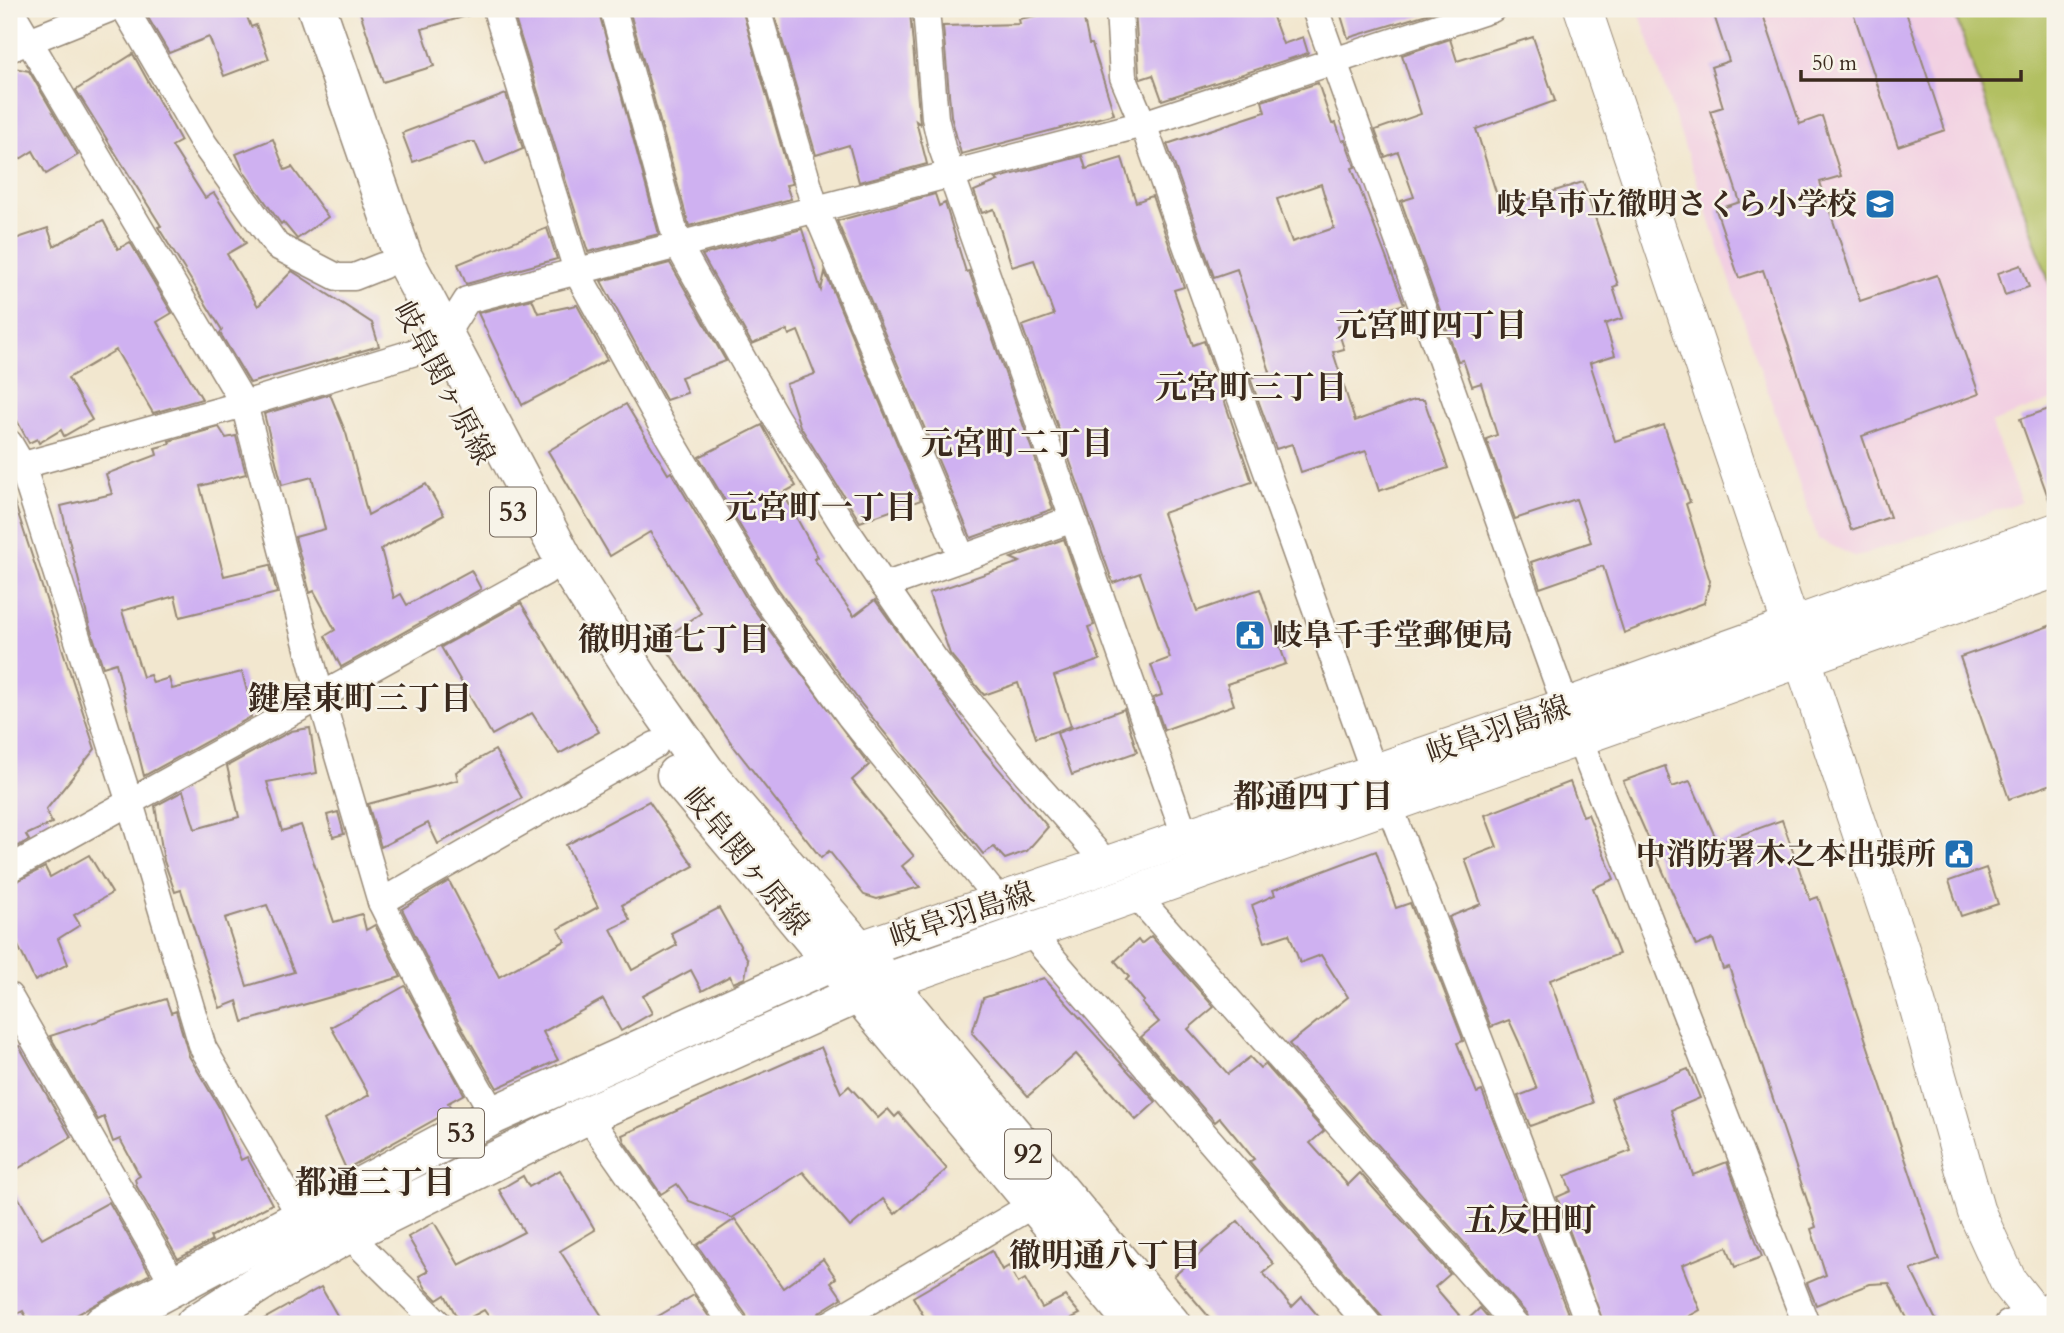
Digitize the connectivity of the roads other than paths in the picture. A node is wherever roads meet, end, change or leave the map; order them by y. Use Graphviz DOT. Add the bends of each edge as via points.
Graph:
graph roads {
  1 [pos="10,9"];
  2 [pos="109,9"];
  3 [pos="125,9"];
  4 [pos="289,9"];
  5 [pos="317,9"];
  6 [pos="496,9"];
  7 [pos="613,9"];
  8 [pos="757,9"];
  9 [pos="926,9"];
  10 [pos="1119,9"];
  11 [pos="1315,9"];
  12 [pos="1492,9"];
  13 [pos="1584,9"];
  14 [pos="19,45"];
  15 [pos="1334,62"];
  16 [pos="1143,124"];
  17 [pos="950,174"];
  18 [pos="816,211"];
  19 [pos="678,245"];
  20 [pos="382,266"];
  21 [pos="578,274"];
  22 [pos="434,343"];
  23 [pos="244,404"];
  24 [pos="13,459"];
  25 [pos="1073,519"];
  26 [pos="2055,533"];
  27 [pos="962,558"];
  28 [pos="2055,569"];
  29 [pos="545,572"];
  30 [pos="884,586"];
  31 [pos="1790,626"];
  32 [pos="1803,660"];
  33 [pos="321,698"];
  34 [pos="1572,723"];
  35 [pos="655,746"];
  36 [pos="1382,789"];
  37 [pos="130,803"];
  38 [pos="1186,838"];
  39 [pos="1109,866"];
  40 [pos="9,869"];
  41 [pos="1135,894"];
  42 [pos="381,902"];
  43 [pos="1001,903"];
  44 [pos="1029,931"];
  45 [pos="845,957"];
  46 [pos="871,988"];
  47 [pos="9,996"];
  48 [pos="494,1115"];
  49 [pos="587,1115"];
  50 [pos="1034,1204"];
  51 [pos="302,1219"];
  52 [pos="348,1234"];
  53 [pos="174,1284"];
  54 [pos="2035,1316"];
  55 [pos="103,1324"];
  56 [pos="195,1324"];
  57 [pos="439,1324"];
  58 [pos="733,1324"];
  59 [pos="830,1324"];
  60 [pos="1135,1324"];
  61 [pos="1171,1324"];
  62 [pos="1368,1324"];
  63 [pos="1515,1324"];
  64 [pos="1589,1324"];
  65 [pos="1805,1324"];
  1 -- 14 [label="street"];
  2 -- 14 [label="street"];
  3 -- 20 [label="street" via="204,144 277,246 337,277 354,277"];
  4 -- 20 [label="main road, 岐阜関ヶ原線 / 53"];
  5 -- 22 [label="main road, 岐阜関ヶ原線 / 53"];
  6 -- 21 [label="street"];
  7 -- 19 [label="street"];
  8 -- 18 [label="street"];
  9 -- 17 [label="street" via="935,118"];
  10 -- 16 [label="street" via="1123,77"];
  11 -- 15 [label="street"];
  12 -- 15 [label="street"];
  13 -- 31 [label="main road"];
  14 -- 23 [label="street"];
  15 -- 16 [label="street"];
  15 -- 34 [label="street"];
  16 -- 17 [label="street"];
  16 -- 36 [label="street"];
  17 -- 18 [label="street"];
  17 -- 25 [label="street"];
  18 -- 19 [label="street"];
  18 -- 27 [label="street"];
  19 -- 21 [label="street"];
  19 -- 30 [label="street" via="776,418"];
  20 -- 22 [label="main road, 岐阜関ヶ原線 / 53"];
  21 -- 22 [label="street" via="467,300"];
  21 -- 43 [label="street" via="763,594 849,715"];
  22 -- 23 [label="street"];
  22 -- 29 [label="main road, 岐阜関ヶ原線 / 53"];
  22 -- 45 [label="main road, 岐阜関ヶ原線 / 53" via="641,681"];
  23 -- 24 [label="street"];
  23 -- 33 [label="street"];
  24 -- 37 [label="street"];
  25 -- 27 [label="street"];
  25 -- 38 [label="street"];
  26 -- 31 [label="main road, 岐阜羽島線"];
  27 -- 30 [label="street"];
  28 -- 32 [label="main road, 岐阜羽島線"];
  29 -- 33 [label="street"];
  29 -- 35 [label="main road, 岐阜関ヶ原線 / 53"];
  30 -- 39 [label="street" via="935,660"];
  31 -- 32 [label="main road"];
  31 -- 34 [label="main road, 岐阜羽島線"];
  32 -- 34 [label="main road, 岐阜羽島線"];
  32 -- 54 [label="main road" via="1908,972 1976,1211 2008,1281"];
  33 -- 37 [label="street"];
  33 -- 42 [label="street"];
  34 -- 36 [label="main road, 岐阜羽島線"];
  34 -- 65 [label="street"];
  35 -- 42 [label="street"];
  35 -- 45 [label="main road, 岐阜関ヶ原線 / 53" via="685,788"];
  36 -- 38 [label="main road, 岐阜羽島線"];
  36 -- 41 [label="main road, 岐阜羽島線"];
  36 -- 64 [label="street"];
  37 -- 40 [label="street"];
  37 -- 51 [label="street" via="203,1048"];
  38 -- 39 [label="main road, 岐阜羽島線"];
  39 -- 43 [label="main road, 岐阜羽島線"];
  41 -- 44 [label="main road, 岐阜羽島線"];
  41 -- 63 [label="street"];
  42 -- 48 [label="street"];
  43 -- 45 [label="main road, 岐阜羽島線"];
  44 -- 46 [label="main road, 岐阜羽島線"];
  44 -- 62 [label="street"];
  45 -- 46 [label="main road, 岐阜関ヶ原線 / 53"];
  45 -- 48 [label="main road, 岐阜関ヶ原線 / 53"];
  46 -- 49 [label="main road, 53"];
  46 -- 50 [label="main road, 92"];
  46 -- 61 [label="main road, 92"];
  47 -- 53 [label="street"];
  48 -- 51 [label="main road, 岐阜関ヶ原線 / 53"];
  49 -- 52 [label="main road, 53"];
  49 -- 58 [label="street"];
  50 -- 59 [label="street"];
  50 -- 60 [label="main road, 92"];
  51 -- 53 [label="main road, 岐阜関ヶ原線 / 53"];
  52 -- 56 [label="main road, 53"];
  52 -- 57 [label="street"];
  53 -- 55 [label="main road, 岐阜関ヶ原線 / 53"];
}
